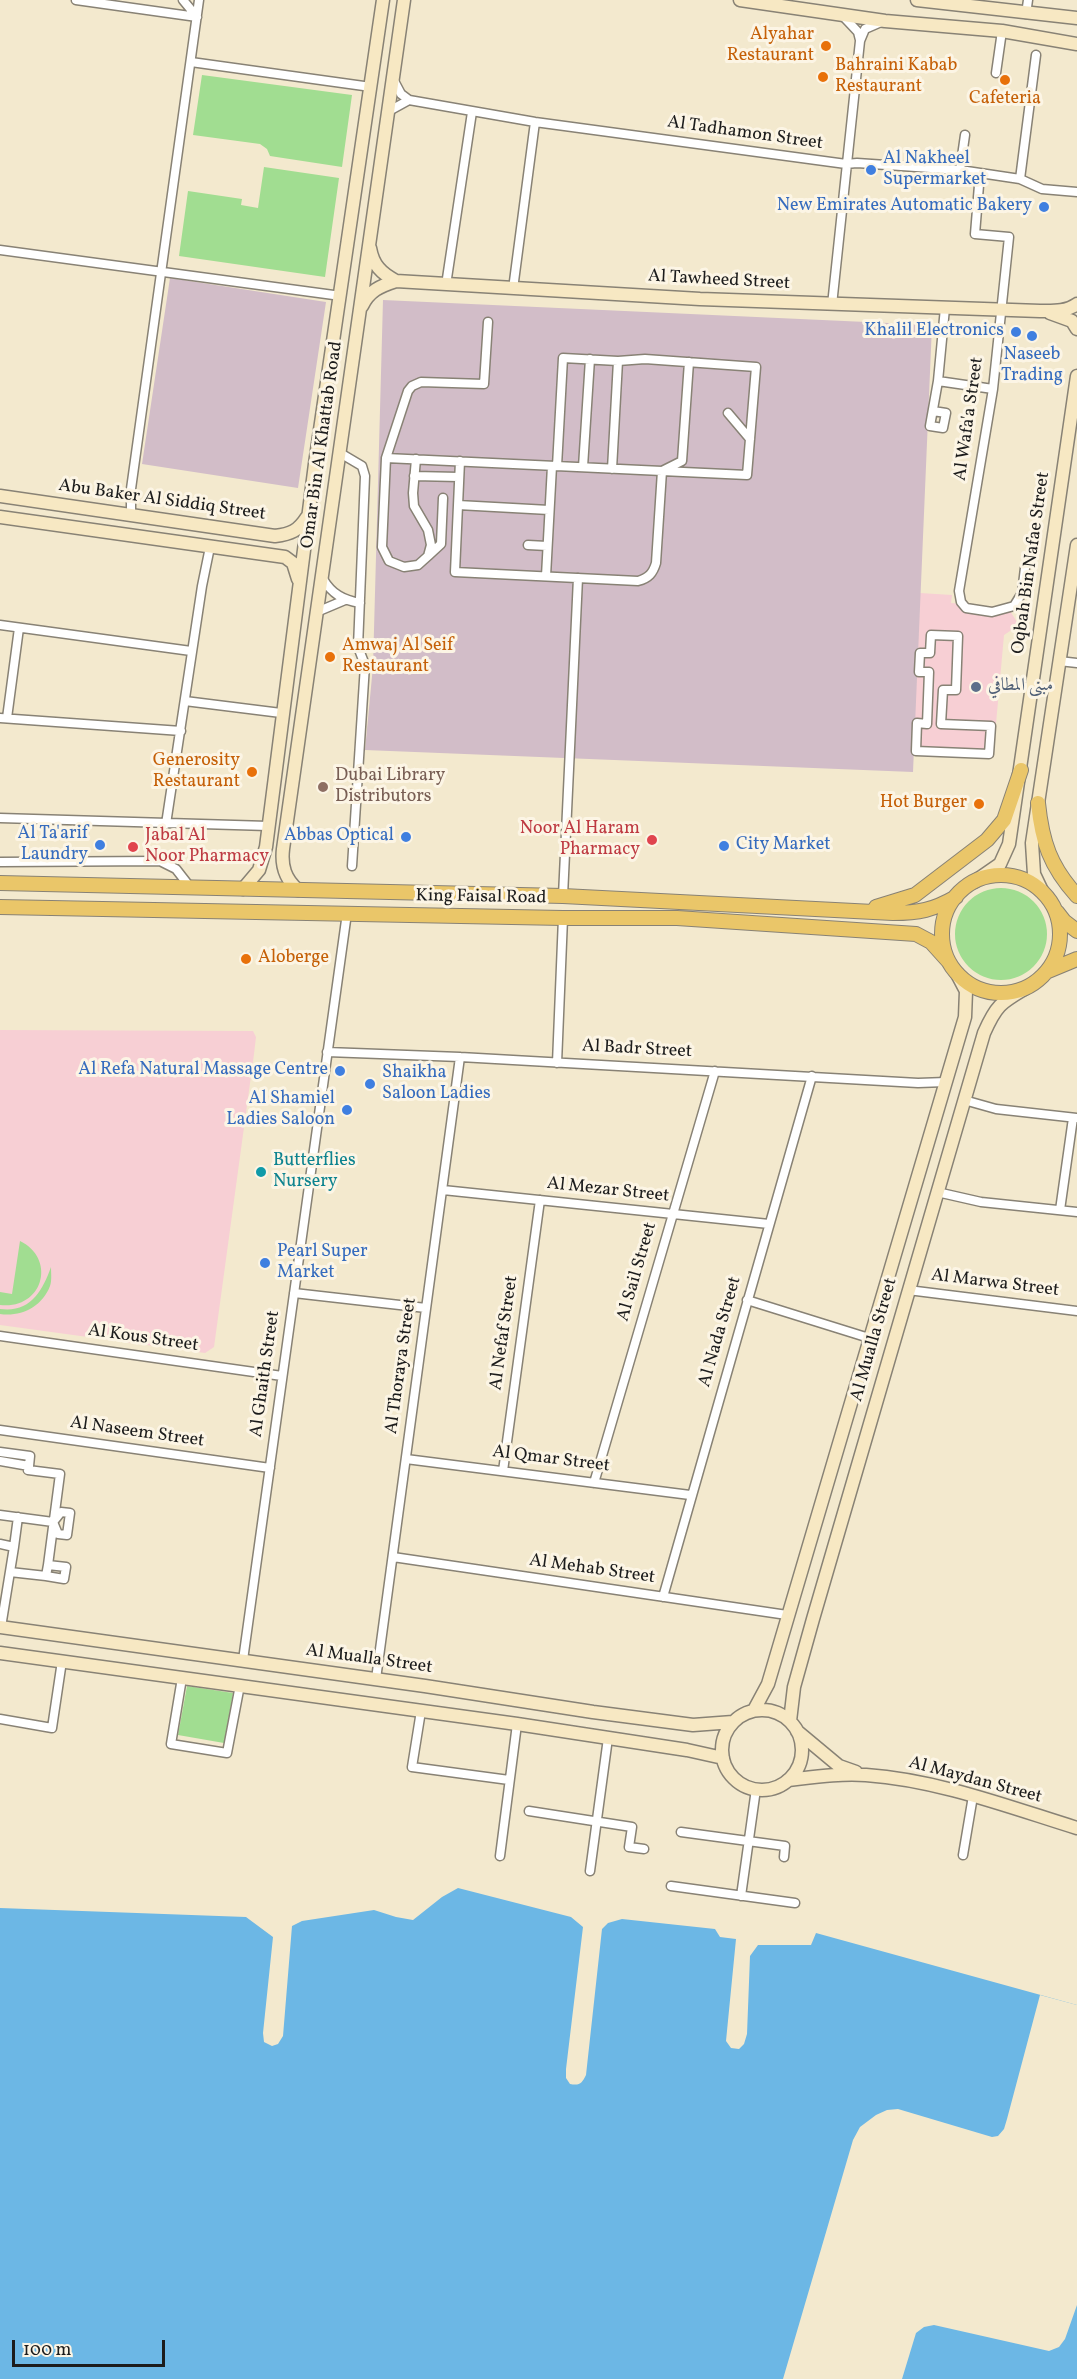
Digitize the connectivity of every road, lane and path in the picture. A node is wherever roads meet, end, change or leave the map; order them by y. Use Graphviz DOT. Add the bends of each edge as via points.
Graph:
graph roads {
  1 [pos="76,0"];
  2 [pos="183,0"];
  3 [pos="200,0"];
  4 [pos="383,0"];
  5 [pos="404,0"];
  6 [pos="740,0"];
  7 [pos="917,0"];
  8 [pos="1028,0"];
  9 [pos="104,2"];
  10 [pos="1026,14"];
  11 [pos="842,15"];
  12 [pos="197,17"];
  13 [pos="1077,18"];
  14 [pos="885,21"];
  15 [pos="1002,32"];
  16 [pos="860,41"];
  17 [pos="1077,44"];
  18 [pos="1036,55"];
  19 [pos="191,62"];
  20 [pos="996,73"];
  21 [pos="393,79"];
  22 [pos="371,87"];
  23 [pos="409,100"];
  24 [pos="389,111"];
  25 [pos="472,112"];
  26 [pos="535,122"];
  27 [pos="965,135"];
  28 [pos="362,153"];
  29 [pos="382,158"];
  30 [pos="846,164"];
  31 [pos="960,170"];
  32 [pos="980,173"];
  33 [pos="1020,179"];
  34 [pos="1077,192"];
  35 [pos="369,244"];
  36 [pos="0,250"];
  37 [pos="162,272"];
  38 [pos="396,281"];
  39 [pos="446,285"];
  40 [pos="513,289"];
  41 [pos="341,296"];
  42 [pos="1077,304"];
  43 [pos="832,305"];
  44 [pos="945,308"];
  45 [pos="1001,310"];
  46 [pos="1040,311"];
  47 [pos="360,312"];
  48 [pos="488,322"];
  49 [pos="1077,329"];
  50 [pos="590,359"];
  51 [pos="618,361"];
  52 [pos="689,362"];
  53 [pos="1077,376"];
  54 [pos="938,381"];
  55 [pos="993,389"];
  56 [pos="933,411"];
  57 [pos="728,413"];
  58 [pos="750,439"];
  59 [pos="340,453"];
  60 [pos="386,458"];
  61 [pos="416,459"];
  62 [pos="460,461"];
  63 [pos="554,466"];
  64 [pos="583,467"];
  65 [pos="612,469"];
  66 [pos="662,471"];
  67 [pos="414,476"];
  68 [pos="459,477"];
  69 [pos="0,496"];
  70 [pos="443,498"];
  71 [pos="458,505"];
  72 [pos="81,508"];
  73 [pos="549,510"];
  74 [pos="310,513"];
  75 [pos="131,515"];
  76 [pos="0,516"];
  77 [pos="528,545"];
  78 [pos="1077,545"];
  79 [pos="548,546"];
  80 [pos="210,547"];
  81 [pos="428,556"];
  82 [pos="1075,565"];
  83 [pos="1025,568"];
  84 [pos="546,576"];
  85 [pos="323,579"];
  86 [pos="578,579"];
  87 [pos="299,583"];
  88 [pos="345,600"];
  89 [pos="360,603"];
  90 [pos="319,610"];
  91 [pos="0,625"];
  92 [pos="20,628"];
  93 [pos="191,651"];
  94 [pos="1036,662"];
  95 [pos="1059,663"];
  96 [pos="1077,663"];
  97 [pos="185,701"];
  98 [pos="281,713"];
  99 [pos="3,718"];
  100 [pos="181,731"];
  101 [pos="278,745"];
  102 [pos="298,748"];
  103 [pos="989,754"];
  104 [pos="1021,770"];
  105 [pos="1038,803"];
  106 [pos="0,818"];
  107 [pos="166,824"];
  108 [pos="268,826"];
  109 [pos="0,862"];
  110 [pos="352,866"];
  111 [pos="974,882"];
  112 [pos="0,883"];
  113 [pos="190,888"];
  114 [pos="243,889"];
  115 [pos="298,890"];
  116 [pos="1043,893"];
  117 [pos="563,896"];
  118 [pos="1077,896"];
  119 [pos="956,897"];
  120 [pos="1052,904"];
  121 [pos="0,907"];
  122 [pos="861,910"];
  123 [pos="347,914"];
  124 [pos="563,918"];
  125 [pos="1077,931"];
  126 [pos="1077,958"];
  127 [pos="953,967"];
  128 [pos="1048,971"];
  129 [pos="1026,988"];
  130 [pos="327,1052"];
  131 [pos="460,1057"];
  132 [pos="557,1063"];
  133 [pos="715,1071"];
  134 [pos="812,1076"];
  135 [pos="946,1082"];
  136 [pos="964,1100"];
  137 [pos="1075,1118"];
  138 [pos="443,1190"];
  139 [pos="937,1192"];
  140 [pos="540,1200"];
  141 [pos="1060,1210"];
  142 [pos="1077,1212"];
  143 [pos="672,1214"];
  144 [pos="769,1224"];
  145 [pos="908,1290"];
  146 [pos="294,1293"];
  147 [pos="747,1300"];
  148 [pos="426,1308"];
  149 [pos="1077,1311"];
  150 [pos="0,1336"];
  151 [pos="870,1338"];
  152 [pos="282,1376"];
  153 [pos="0,1430"];
  154 [pos="0,1452"];
  155 [pos="406,1459"];
  156 [pos="0,1461"];
  157 [pos="28,1466"];
  158 [pos="270,1468"];
  159 [pos="503,1471"];
  160 [pos="594,1483"];
  161 [pos="690,1495"];
  162 [pos="0,1515"];
  163 [pos="18,1517"];
  164 [pos="53,1522"];
  165 [pos="0,1545"];
  166 [pos="14,1547"];
  167 [pos="393,1557"];
  168 [pos="48,1564"];
  169 [pos="10,1572"];
  170 [pos="46,1576"];
  171 [pos="663,1597"];
  172 [pos="787,1615"];
  173 [pos="0,1627"];
  174 [pos="0,1634"];
  175 [pos="0,1653"];
  176 [pos="243,1660"];
  177 [pos="62,1661"];
  178 [pos="182,1678"];
  179 [pos="376,1679"];
  180 [pos="240,1685"];
  181 [pos="754,1710"];
  182 [pos="421,1711"];
  183 [pos="0,1719"];
  184 [pos="733,1722"];
  185 [pos="517,1724"];
  186 [pos="793,1726"];
  187 [pos="608,1738"];
  188 [pos="723,1758"];
  189 [pos="862,1774"];
  190 [pos="509,1780"];
  191 [pos="788,1780"];
  192 [pos="756,1790"];
  193 [pos="973,1796"];
  194 [pos="529,1811"];
  195 [pos="596,1821"];
  196 [pos="1077,1828"];
  197 [pos="681,1832"];
  198 [pos="749,1842"];
  199 [pos="644,1849"];
  200 [pos="963,1855"];
  201 [pos="500,1856"];
  202 [pos="784,1857"];
  203 [pos="590,1871"];
  204 [pos="671,1886"];
  205 [pos="741,1896"];
  206 [pos="795,1903"];
  1 -- 9 [label="street"];
  2 -- 12 [label="street"];
  3 -- 12 [label="street"];
  4 -- 22 [label="street, Omar Bin Al Khattab Road"];
  5 -- 21 [label="street, Omar Bin Al Khattab Road"];
  6 -- 11 [label="street"];
  7 -- 10 [label="street"];
  8 -- 10 [label="street"];
  9 -- 12 [label="street"];
  10 -- 13 [label="street"];
  11 -- 14 [label="street"];
  11 -- 16 [label="street" via="858,32"];
  12 -- 19 [label="street"];
  14 -- 15 [label="street"];
  14 -- 16 [label="street" via="865,29"];
  15 -- 17 [label="street"];
  15 -- 20 [label="street"];
  16 -- 30 [label="street"];
  18 -- 33 [label="street"];
  19 -- 22 [label="street"];
  19 -- 37 [label="street"];
  21 -- 23 [label="street"];
  21 -- 24 [label="street, Omar Bin Al Khattab Road"];
  22 -- 28 [label="street, Omar Bin Al Khattab Road"];
  23 -- 24 [label="street"];
  23 -- 25 [label="street, Al Tadhamon Street"];
  24 -- 29 [label="street, Omar Bin Al Khattab Road"];
  25 -- 26 [label="street, Al Tadhamon Street"];
  25 -- 39 [label="street"];
  26 -- 30 [label="street, Al Tadhamon Street"];
  26 -- 40 [label="street"];
  27 -- 31 [label="street"];
  28 -- 29 [label="street" via="372,147"];
  28 -- 41 [label="street, Omar Bin Al Khattab Road"];
  29 -- 35 [label="street, Omar Bin Al Khattab Road"];
  30 -- 31 [label="street, Al Tadhamon Street"];
  30 -- 43 [label="street"];
  31 -- 32 [label="street, Al Tadhamon Street"];
  32 -- 33 [label="street, Al Tadhamon Street"];
  32 -- 45 [label="street, Al Wafa'a Street" via="975,234 1009,237"];
  33 -- 34 [label="street, Al Tadhamon Street" via="1042,189"];
  35 -- 38 [label="street" via="378,269"];
  35 -- 47 [label="street, Omar Bin Al Khattab Road"];
  36 -- 37 [label="street"];
  37 -- 41 [label="street"];
  37 -- 75 [label="street" via="131,489"];
  38 -- 39 [label="street, Al Tawheed Street"];
  38 -- 47 [label="street" via="374,289"];
  39 -- 40 [label="street, Al Tawheed Street"];
  40 -- 43 [label="street, Al Tawheed Street"];
  41 -- 74 [label="street, Omar Bin Al Khattab Road"];
  42 -- 46 [label="street, Al Tawheed Street"];
  43 -- 44 [label="street, Al Tawheed Street"];
  44 -- 45 [label="street, Al Tawheed Street"];
  44 -- 54 [label="street"];
  45 -- 46 [label="street, Al Tawheed Street"];
  45 -- 55 [label="street, Al Wafa'a Street"];
  46 -- 49 [label="street, Al Tawheed Street" via="1072,321"];
  47 -- 59 [label="street, Omar Bin Al Khattab Road"];
  48 -- 60 [label="street" via="484,384 431,382 412,386"];
  50 -- 51 [label="street"];
  50 -- 63 [label="street" via="563,358"];
  50 -- 64 [label="street"];
  51 -- 52 [label="street"];
  51 -- 65 [label="street"];
  52 -- 58 [label="street" via="756,366"];
  52 -- 66 [label="street" via="682,461"];
  53 -- 94 [label="street, Oqbah Bin Nafae Street"];
  54 -- 55 [label="street"];
  54 -- 56 [label="street"];
  55 -- 83 [label="street, Al Wafa'a Street" via="961,602 966,608 992,612 1014,606 1022,593"];
  57 -- 58 [label="street"];
  58 -- 66 [label="street" via="747,475"];
  59 -- 85 [label="street, Omar Bin Al Khattab Road"];
  59 -- 89 [label="street" via="362,466 365,476"];
  60 -- 61 [label="street"];
  60 -- 81 [label="street" via="382,547 390,561 404,567 418,565"];
  61 -- 62 [label="street"];
  61 -- 67 [label="street"];
  62 -- 63 [label="street"];
  62 -- 68 [label="street"];
  63 -- 64 [label="street"];
  63 -- 73 [label="street"];
  64 -- 65 [label="street"];
  65 -- 66 [label="street"];
  66 -- 86 [label="street" via="654,572 638,581"];
  67 -- 68 [label="street"];
  67 -- 81 [label="street" via="414,506 428,530"];
  68 -- 71 [label="street"];
  69 -- 72 [label="street, Abu Baker Al Siddiq Street"];
  70 -- 81 [label="street" via="441,544"];
  71 -- 73 [label="street"];
  71 -- 84 [label="street" via="455,572"];
  72 -- 75 [label="street, Abu Baker Al Siddiq Street"];
  72 -- 76 [label="street" via="85,513 79,522 20,514"];
  73 -- 79 [label="street"];
  74 -- 75 [label="street, Abu Baker Al Siddiq Street" via="292,534 275,536"];
  74 -- 87 [label="street, Omar Bin Al Khattab Road"];
  76 -- 80 [label="street"];
  77 -- 79 [label="street"];
  78 -- 82 [label="street"];
  79 -- 84 [label="street"];
  80 -- 87 [label="street" via="285,557 293,563"];
  80 -- 93 [label="street"];
  82 -- 95 [label="street"];
  84 -- 86 [label="street"];
  85 -- 88 [label="street"];
  85 -- 90 [label="street, Omar Bin Al Khattab Road"];
  86 -- 117 [label="street"];
  87 -- 98 [label="street, Omar Bin Al Khattab Road"];
  88 -- 89 [label="street"];
  88 -- 90 [label="street"];
  89 -- 110 [label="street" via="358,647 365,665"];
  90 -- 102 [label="street, Omar Bin Al Khattab Road"];
  91 -- 92 [label="street"];
  92 -- 93 [label="street"];
  92 -- 99 [label="street"];
  93 -- 97 [label="street"];
  94 -- 95 [label="street"];
  94 -- 104 [label="street, Oqbah Bin Nafae Street"];
  95 -- 96 [label="street"];
  95 -- 105 [label="street"];
  97 -- 98 [label="street"];
  97 -- 100 [label="street"];
  98 -- 101 [label="street, Omar Bin Al Khattab Road"];
  99 -- 100 [label="street"];
  100 -- 107 [label="street"];
  101 -- 102 [label="street" via="285,752"];
  101 -- 108 [label="street, Omar Bin Al Khattab Road"];
  102 -- 115 [label="street, Omar Bin Al Khattab Road" via="282,862 289,881"];
  103 -- 103 [label="street" via="916,751 917,723 927,724 928,672 919,672 920,653 930,653 930,635 958,636 956,690 943,690 941,724 990,726"];
  104 -- 111 [label="street, Oqbah Bin Nafae Street" via="1009,844 1000,864"];
  104 -- 122 [label="main road" via="1004,820 987,840 915,895"];
  105 -- 116 [label="street" via="1031,862"];
  105 -- 118 [label="main road" via="1044,844"];
  106 -- 107 [label="street"];
  107 -- 108 [label="street"];
  108 -- 114 [label="street, Omar Bin Al Khattab Road" via="262,863"];
  109 -- 113 [label="street" via="159,861 176,869"];
  111 -- 116 [label="main road" via="991,876 1010,876"];
  111 -- 119 [label="main road"];
  112 -- 113 [label="main road, King Faisal Road"];
  113 -- 114 [label="main road, King Faisal Road"];
  114 -- 115 [label="main road, King Faisal Road"];
  115 -- 117 [label="main road, King Faisal Road"];
  116 -- 120 [label="main road"];
  117 -- 122 [label="main road, King Faisal Road"];
  119 -- 122 [label="main road, King Faisal Road" via="924,911"];
  119 -- 127 [label="main road" via="943,928 944,945"];
  120 -- 125 [label="main road"];
  120 -- 128 [label="main road" via="1059,921 1060,939"];
  121 -- 123 [label="main road, King Faisal Road"];
  123 -- 124 [label="main road, King Faisal Road"];
  123 -- 130 [label="street, Al Ghaith Street"];
  124 -- 127 [label="main road, King Faisal Road" via="677,918 916,934 931,942"];
  124 -- 132 [label="street"];
  126 -- 128 [label="main road"];
  127 -- 129 [label="main road" via="971,984 988,992 1008,993"];
  127 -- 135 [label="street, Al Mualla Street" via="966,991 967,1003"];
  128 -- 129 [label="main road"];
  129 -- 136 [label="street, Al Mualla Street" via="1004,1000 994,1011"];
  130 -- 131 [label="street, Al Badr Street"];
  130 -- 146 [label="street, Al Ghaith Street"];
  131 -- 132 [label="street, Al Badr Street"];
  131 -- 138 [label="street, Al Thoraya Street"];
  132 -- 133 [label="street, Al Badr Street"];
  133 -- 134 [label="street, Al Badr Street"];
  133 -- 143 [label="street, Al Sail Street"];
  134 -- 135 [label="street, Al Badr Street"];
  134 -- 144 [label="street, Al Nada Street"];
  135 -- 151 [label="street, Al Mualla Street"];
  136 -- 137 [label="street" via="996,1109"];
  136 -- 139 [label="street, Al Mualla Street"];
  137 -- 141 [label="street"];
  138 -- 140 [label="street, Al Mezar Street"];
  138 -- 148 [label="street, Al Thoraya Street"];
  139 -- 141 [label="street" via="981,1202"];
  139 -- 145 [label="street, Al Mualla Street"];
  140 -- 143 [label="street, Al Mezar Street"];
  140 -- 159 [label="street, Al Nefaf Street"];
  141 -- 142 [label="street"];
  143 -- 144 [label="street, Al Mezar Street"];
  143 -- 160 [label="street, Al Sail Street"];
  144 -- 147 [label="street, Al Nada Street"];
  145 -- 149 [label="street, Al Marwa Street"];
  145 -- 186 [label="street, Al Mualla Street" via="794,1687"];
  146 -- 148 [label="street"];
  146 -- 152 [label="street, Al Ghaith Street"];
  147 -- 151 [label="street"];
  147 -- 161 [label="street, Al Nada Street"];
  148 -- 155 [label="street, Al Thoraya Street"];
  150 -- 152 [label="street, Al Kous Street"];
  151 -- 172 [label="street, Al Mualla Street"];
  152 -- 158 [label="street, Al Ghaith Street"];
  153 -- 158 [label="street, Al Naseem Street"];
  154 -- 157 [label="street" via="30,1456"];
  155 -- 159 [label="street, Al Qmar Street"];
  155 -- 167 [label="street, Al Thoraya Street"];
  156 -- 157 [label="street"];
  157 -- 164 [label="street" via="28,1470 60,1474"];
  158 -- 176 [label="street, Al Ghaith Street"];
  159 -- 160 [label="street, Al Qmar Street"];
  160 -- 161 [label="street, Al Qmar Street"];
  161 -- 171 [label="street, Al Nada Street"];
  162 -- 163 [label="street"];
  163 -- 164 [label="street"];
  163 -- 166 [label="street"];
  164 -- 168 [label="street"];
  165 -- 166 [label="street"];
  166 -- 169 [label="street"];
  167 -- 171 [label="street, Al Mehab Street"];
  167 -- 179 [label="street, Al Thoraya Street"];
  168 -- 170 [label="street"];
  168 -- 170 [label="street" via="66,1567 64,1579"];
  169 -- 170 [label="street"];
  169 -- 173 [label="street"];
  171 -- 172 [label="street, Al Mehab Street"];
  172 -- 181 [label="street, Al Mualla Street" via="768,1684"];
  173 -- 174 [label="street"];
  173 -- 176 [label="street, Al Mualla Street"];
  175 -- 177 [label="street"];
  176 -- 179 [label="street, Al Mualla Street"];
  177 -- 178 [label="street"];
  177 -- 183 [label="street" via="52,1728"];
  178 -- 180 [label="street"];
  178 -- 180 [label="street" via="171,1744 227,1753"];
  179 -- 184 [label="street, Al Mualla Street" via="693,1725"];
  180 -- 182 [label="street"];
  181 -- 184 [label="street"];
  181 -- 186 [label="street" via="779,1714"];
  182 -- 185 [label="street"];
  182 -- 190 [label="street" via="412,1767"];
  184 -- 188 [label="street" via="725,1733"];
  185 -- 187 [label="street"];
  185 -- 190 [label="street"];
  186 -- 189 [label="street, Al Maydan Street" via="838,1766"];
  186 -- 191 [label="street" via="801,1744 801,1757"];
  187 -- 188 [label="street"];
  187 -- 195 [label="street"];
  188 -- 192 [label="street" via="735,1779"];
  189 -- 191 [label="street, Al Maydan Street"];
  189 -- 193 [label="street, Al Maydan Street"];
  190 -- 201 [label="street"];
  191 -- 192 [label="street" via="767,1790"];
  192 -- 198 [label="street"];
  193 -- 196 [label="street, Al Maydan Street"];
  193 -- 200 [label="street"];
  194 -- 195 [label="street"];
  195 -- 199 [label="street" via="632,1827 629,1847"];
  195 -- 203 [label="street"];
  197 -- 198 [label="street"];
  198 -- 202 [label="street" via="785,1846"];
  198 -- 205 [label="street"];
  204 -- 205 [label="street"];
  205 -- 206 [label="street"];
}
